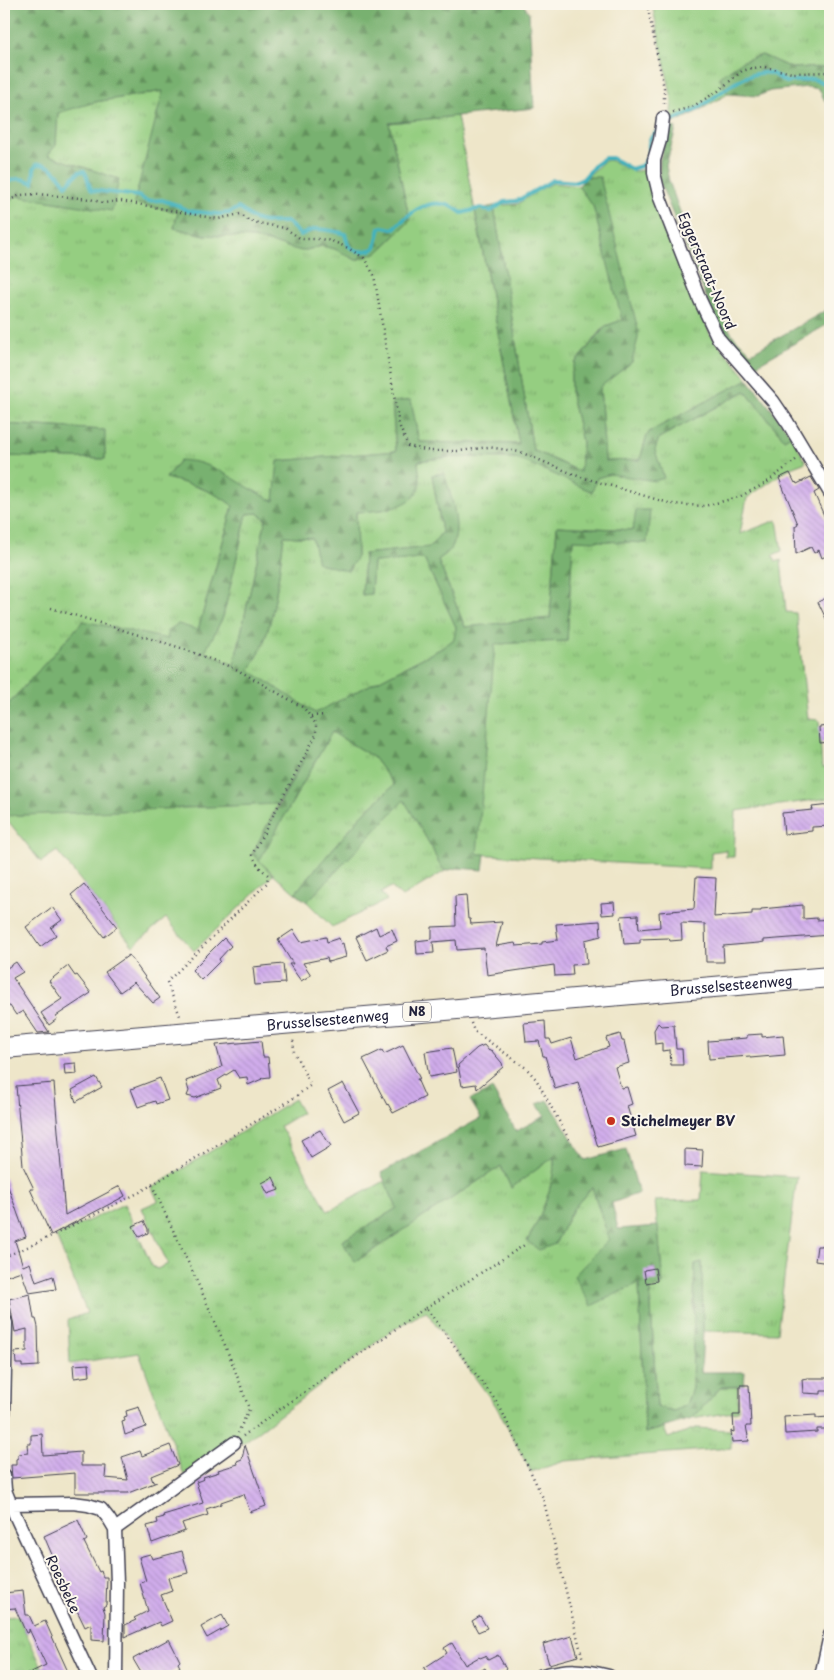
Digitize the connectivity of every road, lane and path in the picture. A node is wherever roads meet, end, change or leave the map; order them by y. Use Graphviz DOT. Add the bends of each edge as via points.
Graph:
graph roads {
  1 [pos="647,4"];
  2 [pos="830,72"];
  3 [pos="663,118"];
  4 [pos="4,204"];
  5 [pos="808,454"];
  6 [pos="830,493"];
  7 [pos="50,608"];
  8 [pos="326,715"];
  9 [pos="312,716"];
  10 [pos="830,977"];
  11 [pos="465,1008"];
  12 [pos="292,1023"];
  13 [pos="185,1032"];
  14 [pos="4,1048"];
  15 [pos="571,1143"];
  16 [pos="152,1185"];
  17 [pos="526,1244"];
  18 [pos="4,1258"];
  19 [pos="426,1308"];
  20 [pos="4,1318"];
  21 [pos="4,1413"];
  22 [pos="234,1443"];
  23 [pos="4,1476"];
  24 [pos="11,1504"];
  25 [pos="115,1529"];
  26 [pos="830,1635"];
  27 [pos="586,1670"];
  28 [pos="90,1676"];
  29 [pos="116,1676"];
  30 [pos="540,1676"];
  31 [pos="609,1676"];
  32 [pos="821,1676"];
  1 -- 3 [label="path" via="664,88"];
  2 -- 3 [label="path" via="792,73 765,67 752,68 742,71 692,107"];
  3 -- 5 [label="street, Eggerstraat-Noord" via="654,173 660,198 700,300 718,338 773,401"];
  4 -- 5 [label="path" via="20,195 38,194 103,203 120,201 218,219 240,214 253,222 285,228 301,239 332,241 348,248 364,258 374,275 399,425 408,446 430,451 488,447 520,452 578,476 672,504 704,506 739,497"];
  5 -- 6 [label="street, Eggerstraat-Noord"];
  7 -- 9 [label="path" via="181,648 236,669 304,708"];
  8 -- 9 [label="path"];
  9 -- 13 [label="path" via="316,735 252,855 268,875 267,882 167,982"];
  10 -- 11 [label="main road, Brusselsesteenweg / N8"];
  11 -- 12 [label="main road, Brusselsesteenweg / N8"];
  11 -- 15 [label="path" via="474,1031 526,1068 536,1079"];
  12 -- 13 [label="main road, Brusselsesteenweg / N8"];
  12 -- 16 [label="path" via="294,1052 311,1085"];
  13 -- 14 [label="main road, Brusselsesteenweg / N8"];
  16 -- 18 [label="path"];
  16 -- 22 [label="path" via="232,1358 249,1409"];
  17 -- 19 [label="path"];
  19 -- 22 [label="path"];
  19 -- 27 [label="path" via="499,1405 543,1498"];
  20 -- 21 [label="street"];
  22 -- 25 [label="street"];
  23 -- 24 [label="street, Roesbeke"];
  24 -- 25 [label="street" via="88,1505 100,1509"];
  24 -- 28 [label="street, Roesbeke"];
  25 -- 29 [label="street"];
  26 -- 32 [label="street"];
  27 -- 30 [label="street"];
  27 -- 31 [label="street"];
}
